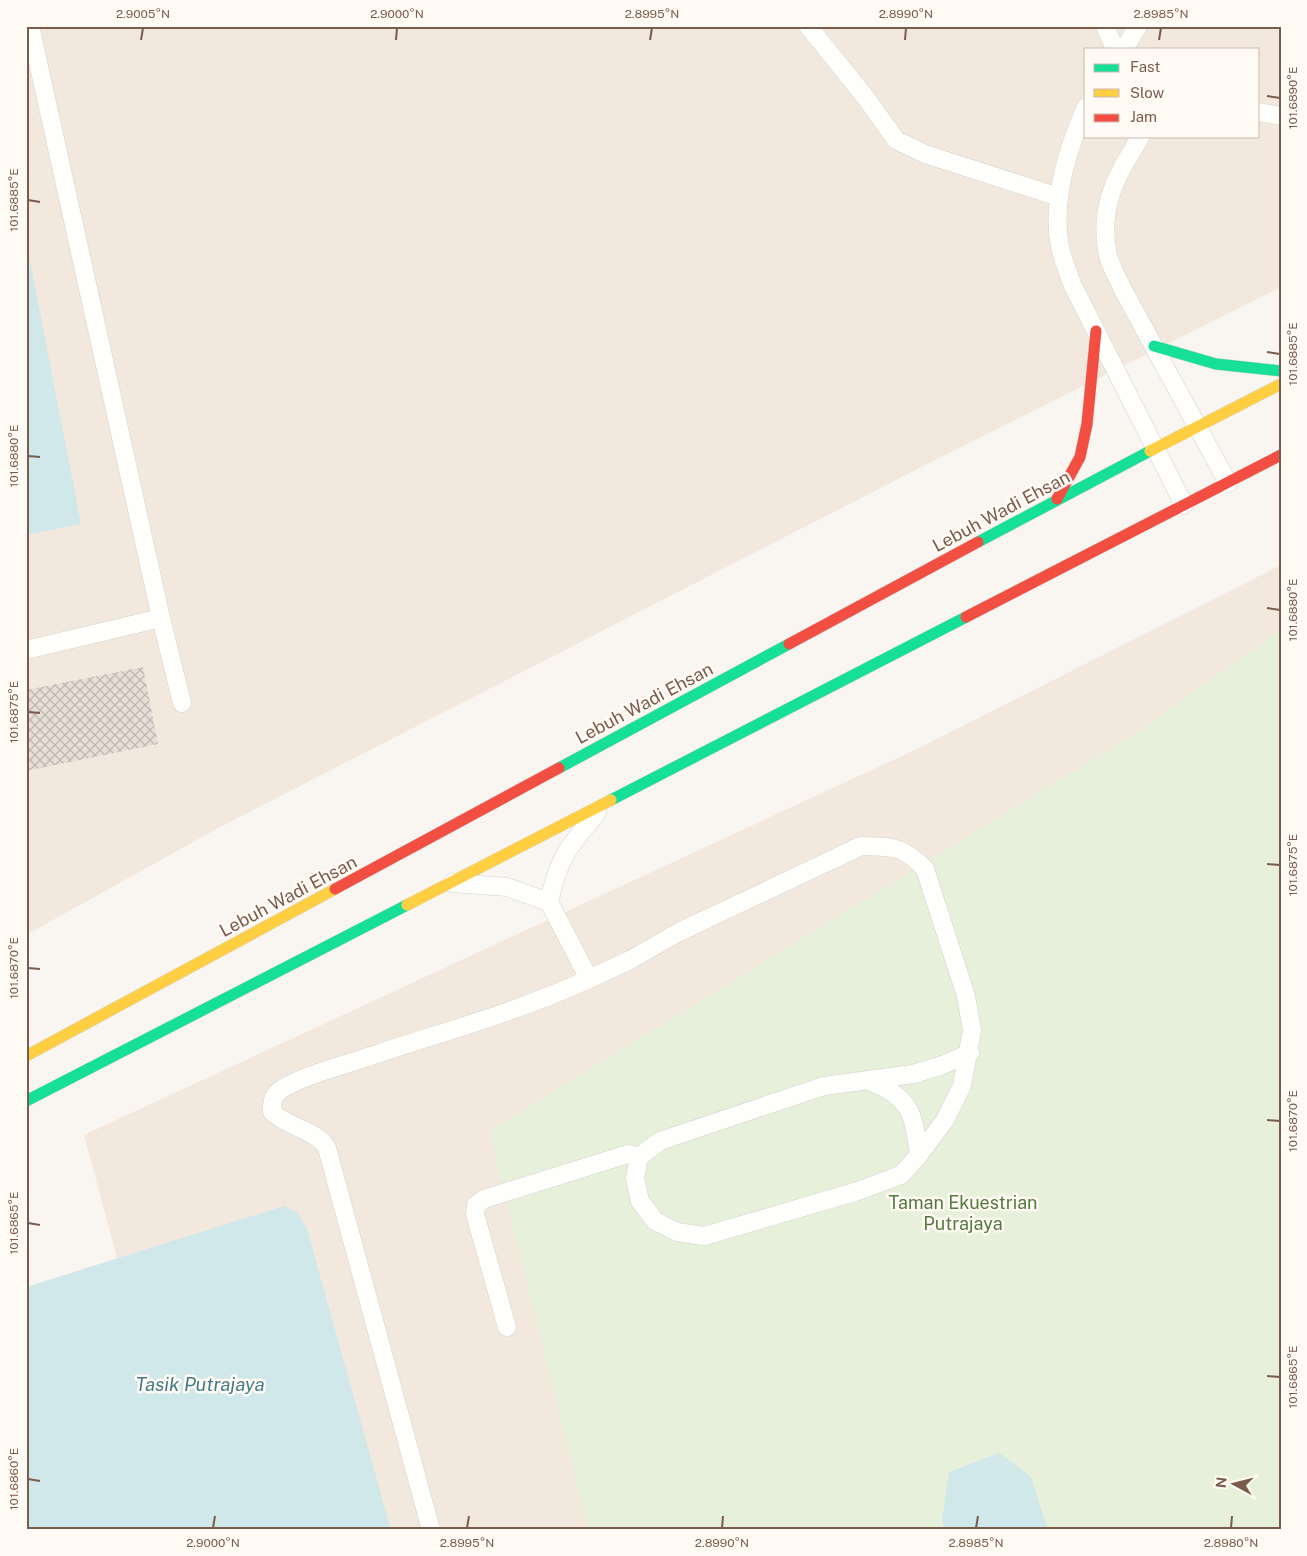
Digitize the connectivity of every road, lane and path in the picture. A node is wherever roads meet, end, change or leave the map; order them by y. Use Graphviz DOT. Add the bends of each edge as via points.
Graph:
graph roads {
  1 [pos="30,26"];
  2 [pos="808,26"];
  3 [pos="1105,26"];
  4 [pos="1138,26"];
  5 [pos="1115,48"];
  6 [pos="1125,48"];
  7 [pos="1260,112"];
  8 [pos="1084,113"];
  9 [pos="1281,116"];
  10 [pos="1140,138"];
  11 [pos="1060,197"];
  12 [pos="1096,331"];
  13 [pos="1154,346"];
  14 [pos="1281,371"];
  15 [pos="1281,384"];
  16 [pos="1199,427"];
  17 [pos="1156,449"];
  18 [pos="1281,455"];
  19 [pos="1228,482"];
  20 [pos="1058,500"];
  21 [pos="1184,505"];
  22 [pos="160,618"];
  23 [pos="26,650"];
  24 [pos="182,703"];
  25 [pos="606,803"];
  26 [pos="449,883"];
  27 [pos="550,902"];
  28 [pos="589,979"];
  29 [pos="970,1052"];
  30 [pos="26,1056"];
  31 [pos="868,1080"];
  32 [pos="26,1101"];
  33 [pos="919,1155"];
  34 [pos="639,1157"];
  35 [pos="508,1327"];
  36 [pos="431,1530"];
  1 -- 22 [label="lane"];
  2 -- 11 [label="lane" via="896,140 925,154"];
  3 -- 5 [label="lane"];
  4 -- 6 [label="lane"];
  7 -- 9 [label="lane"];
  8 -- 11 [label="lane" via="1069,154"];
  10 -- 13 [label="lane" via="1108,197 1106,231 1108,258"];
  11 -- 12 [label="lane" via="1060,247 1072,284"];
  12 -- 17 [label="lane"];
  12 -- 20 [label="main road" via="1087,424 1080,457"];
  13 -- 14 [label="main road" via="1219,366"];
  13 -- 16 [label="lane"];
  15 -- 16 [label="main road, Lebuh Wadi Ehsan"];
  16 -- 17 [label="main road, Lebuh Wadi Ehsan"];
  16 -- 19 [label="lane"];
  17 -- 20 [label="main road, Lebuh Wadi Ehsan"];
  17 -- 21 [label="lane"];
  18 -- 19 [label="main road"];
  19 -- 21 [label="main road"];
  20 -- 30 [label="main road, Lebuh Wadi Ehsan"];
  21 -- 25 [label="main road"];
  22 -- 23 [label="lane"];
  22 -- 24 [label="lane"];
  25 -- 26 [label="main road"];
  25 -- 27 [label="lane" via="569,845 556,870"];
  26 -- 27 [label="lane" via="507,887"];
  26 -- 32 [label="main road"];
  27 -- 28 [label="lane"];
  28 -- 29 [label="lane" via="861,846 893,847 911,854 924,869 966,996 972,1030"];
  28 -- 36 [label="lane" via="552,996 333,1068 274,1095 272,1112 278,1118 318,1138 327,1148"];
  29 -- 31 [label="lane" via="913,1074"];
  29 -- 33 [label="lane" via="962,1086 945,1120"];
  31 -- 33 [label="lane" via="893,1091 908,1107"];
  31 -- 34 [label="lane" via="824,1086 781,1100 660,1141"];
  33 -- 34 [label="lane" via="901,1175 847,1195 704,1236 677,1232 655,1221 640,1202 635,1178"];
  34 -- 35 [label="lane" via="628,1154 484,1199 476,1205 475,1214"];
}
